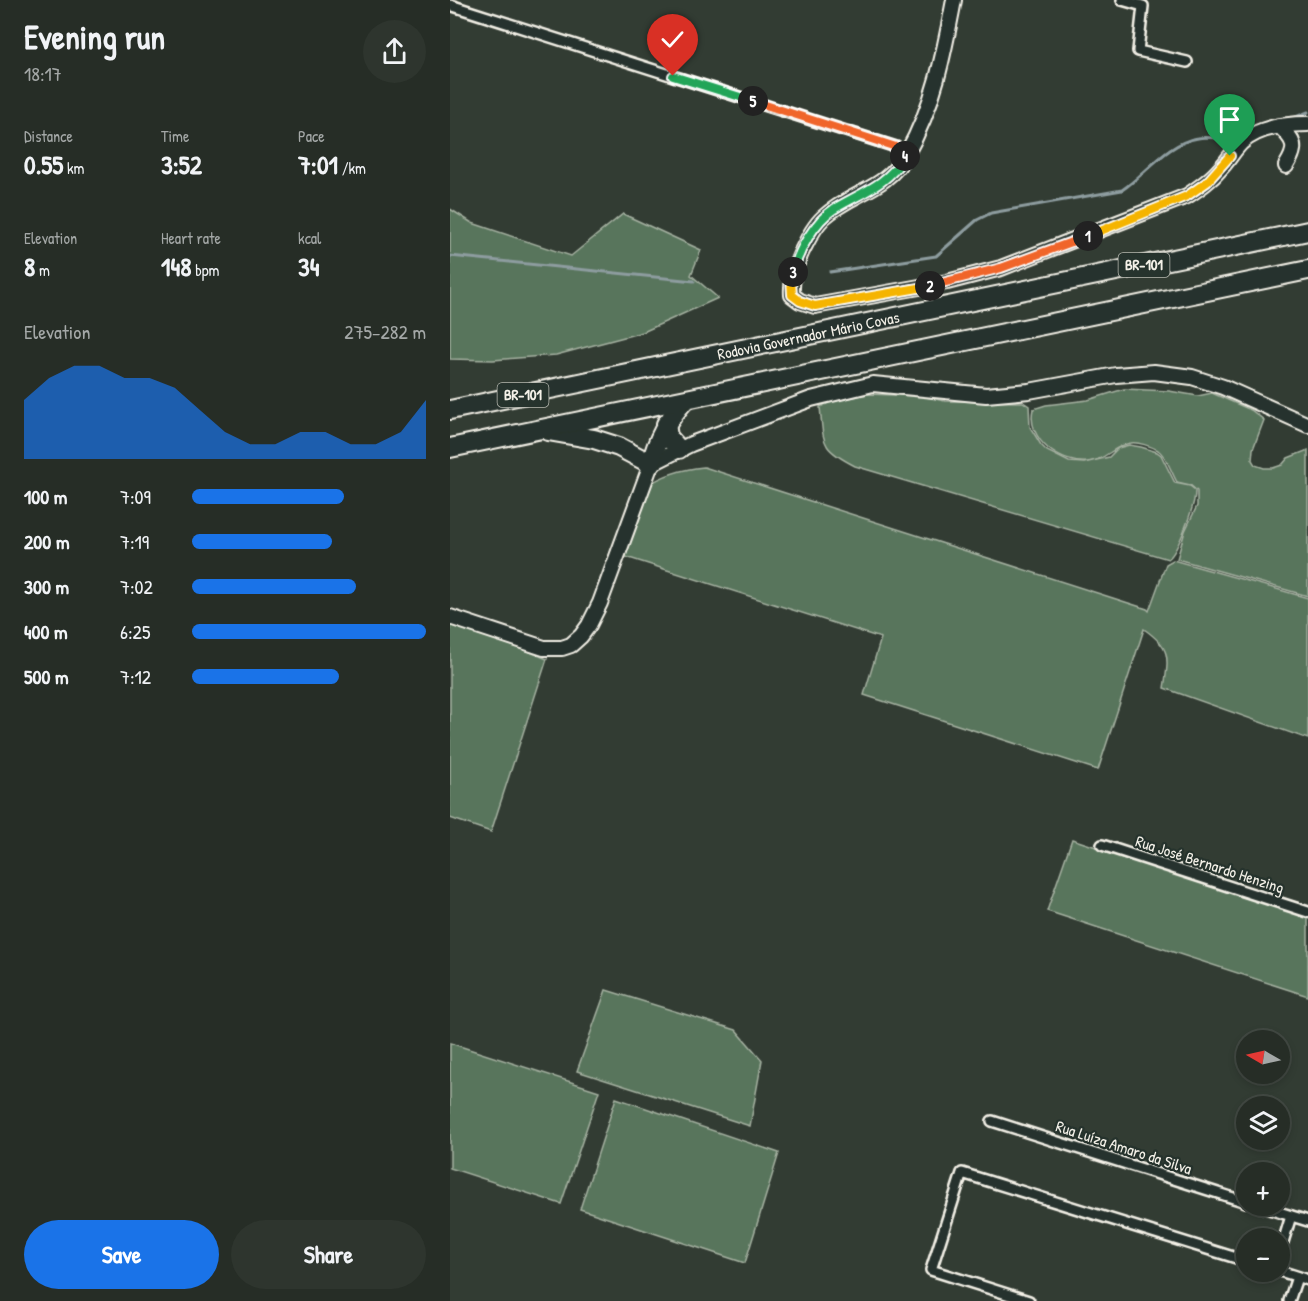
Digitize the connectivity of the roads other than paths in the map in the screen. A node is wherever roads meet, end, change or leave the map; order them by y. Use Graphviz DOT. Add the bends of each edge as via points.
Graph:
graph roads {
  1 [pos="954,0"];
  2 [pos="1122,0"];
  3 [pos="450,5"];
  4 [pos="1188,62"];
  5 [pos="1308,124"];
  6 [pos="1279,126"];
  7 [pos="907,154"];
  8 [pos="1286,166"];
  9 [pos="1308,231"];
  10 [pos="1308,270"];
  11 [pos="685,400"];
  12 [pos="450,410"];
  13 [pos="666,424"];
  14 [pos="1308,425"];
  15 [pos="540,429"];
  16 [pos="450,448"];
  17 [pos="679,450"];
  18 [pos="651,464"];
  19 [pos="450,618"];
  20 [pos="1102,845"];
  21 [pos="1308,912"];
  22 [pos="992,1121"];
  23 [pos="1236,1199"];
  24 [pos="1291,1216"];
  25 [pos="1308,1221"];
  26 [pos="1287,1228"];
  27 [pos="1236,1258"];
  28 [pos="1290,1275"];
  29 [pos="1297,1277"];
  30 [pos="1308,1280"];
  31 [pos="1029,1301"];
  32 [pos="1289,1301"];
  1 -- 7 [label="street" via="938,77"];
  2 -- 4 [label="street" via="1143,6 1138,51"];
  3 -- 7 [label="street" via="896,147"];
  5 -- 6 [label="street"];
  6 -- 7 [label="street" via="1241,143 1207,182 1187,196 1009,265 947,282 815,306 792,295 794,268 823,217 882,183"];
  6 -- 8 [label="street" via="1294,146"];
  9 -- 12 [label="highway, Rodovia Governador Mário Covas / BR-101"];
  10 -- 11 [label="highway, BR-101"];
  11 -- 13 [label="highway"];
  11 -- 15 [label="highway, BR-101"];
  13 -- 17 [label="highway" via="668,437"];
  13 -- 18 [label="highway"];
  14 -- 17 [label="street" via="1223,387 1192,377 1154,372 986,395 873,384 811,399"];
  15 -- 16 [label="highway, BR-101"];
  15 -- 18 [label="highway" via="610,444"];
  17 -- 18 [label="street"];
  18 -- 19 [label="street" via="600,603 582,636 571,645 544,648"];
  20 -- 21 [label="street, Rua José Bernardo Henzing"];
  22 -- 23 [label="street, Rua Luíza Amaro da Silva"];
  24 -- 25 [label="street"];
  24 -- 26 [label="street"];
  27 -- 31 [label="street" via="962,1173 931,1270"];
  28 -- 29 [label="street"];
  29 -- 30 [label="street"];
  29 -- 32 [label="street"];
}
